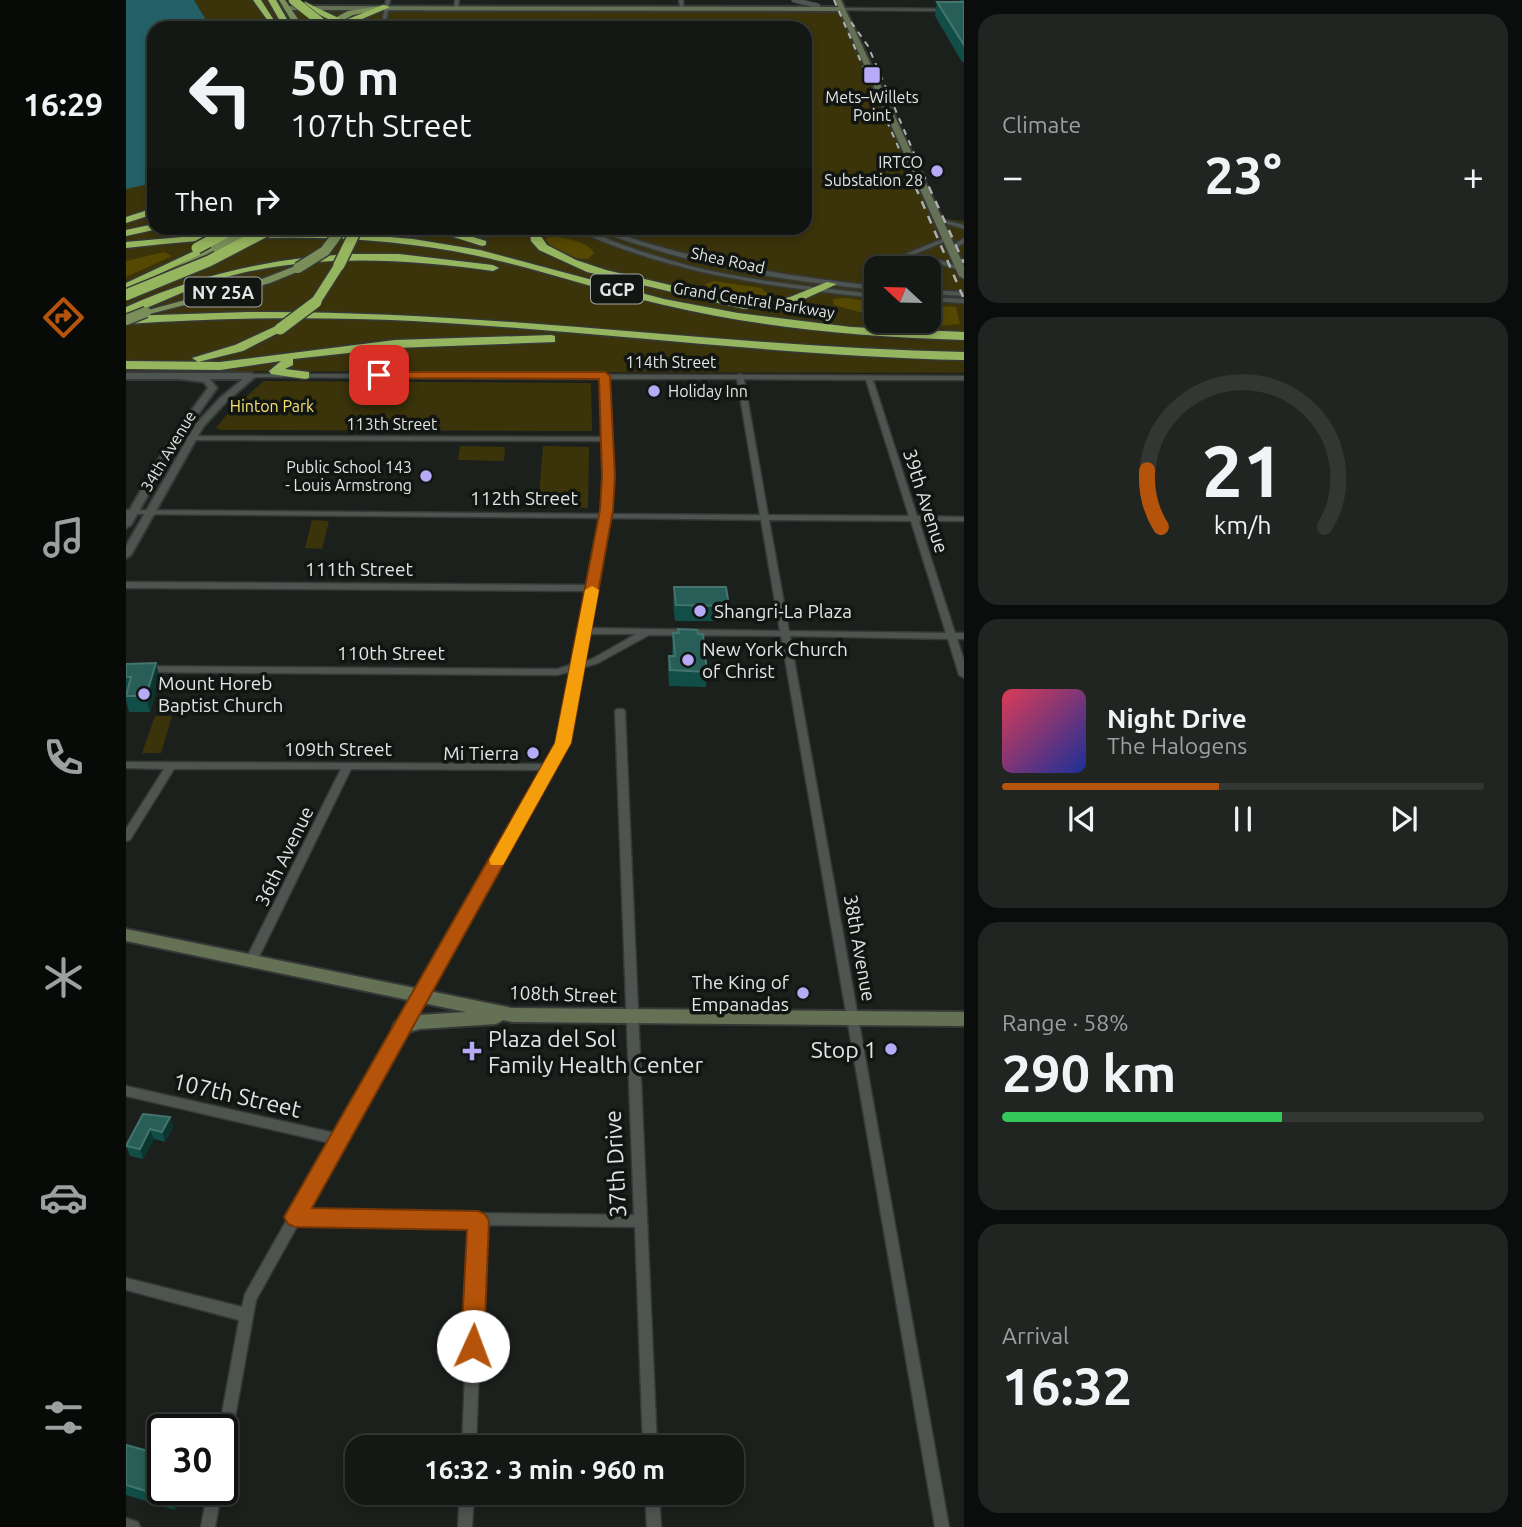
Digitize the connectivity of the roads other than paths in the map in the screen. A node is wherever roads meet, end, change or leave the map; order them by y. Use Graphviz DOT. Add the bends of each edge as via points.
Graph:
graph roads {
  1 [pos="259,0"];
  2 [pos="272,0"];
  3 [pos="794,0"];
  4 [pos="838,0"];
  5 [pos="288,2"];
  6 [pos="307,4"];
  7 [pos="387,4"];
  8 [pos="457,4"];
  9 [pos="682,4"];
  10 [pos="818,6"];
  11 [pos="842,9"];
  12 [pos="964,10"];
  13 [pos="337,18"];
  14 [pos="273,21"];
  15 [pos="284,21"];
  16 [pos="297,21"];
  17 [pos="305,21"];
  18 [pos="317,21"];
  19 [pos="317,21"];
  20 [pos="335,21"];
  21 [pos="342,21"];
  22 [pos="354,21"];
  23 [pos="147,213"];
  24 [pos="937,219"];
  25 [pos="126,220"];
  26 [pos="147,222"];
  27 [pos="126,227"];
  28 [pos="964,227"];
  29 [pos="147,228"];
  30 [pos="126,233"];
  31 [pos="231,235"];
  32 [pos="231,235"];
  33 [pos="259,235"];
  34 [pos="284,235"];
  35 [pos="338,235"];
  36 [pos="354,235"];
  37 [pos="360,235"];
  38 [pos="456,235"];
  39 [pos="538,235"];
  40 [pos="595,235"];
  41 [pos="618,235"];
  42 [pos="964,240"];
  43 [pos="949,244"];
  44 [pos="126,245"];
  45 [pos="207,248"];
  46 [pos="126,253"];
  47 [pos="907,256"];
  48 [pos="545,259"];
  49 [pos="942,264"];
  50 [pos="507,271"];
  51 [pos="962,272"];
  52 [pos="638,282"];
  53 [pos="126,284"];
  54 [pos="831,284"];
  55 [pos="785,285"];
  56 [pos="864,287"];
  57 [pos="818,290"];
  58 [pos="942,293"];
  59 [pos="964,294"];
  60 [pos="864,295"];
  61 [pos="698,296"];
  62 [pos="126,297"];
  63 [pos="942,300"];
  64 [pos="793,301"];
  65 [pos="964,301"];
  66 [pos="126,311"];
  67 [pos="126,319"];
  68 [pos="958,336"];
  69 [pos="964,344"];
  70 [pos="355,348"];
  71 [pos="822,352"];
  72 [pos="964,356"];
  73 [pos="289,362"];
  74 [pos="126,363"];
  75 [pos="269,367"];
  76 [pos="305,375"];
  77 [pos="126,376"];
  78 [pos="179,376"];
  79 [pos="195,376"];
  80 [pos="252,376"];
  81 [pos="605,376"];
  82 [pos="740,376"];
  83 [pos="869,377"];
  84 [pos="964,378"];
  85 [pos="176,438"];
  86 [pos="191,438"];
  87 [pos="607,439"];
  88 [pos="130,512"];
  89 [pos="150,513"];
  90 [pos="606,516"];
  91 [pos="764,519"];
  92 [pos="916,519"];
  93 [pos="964,519"];
  94 [pos="126,525"];
  95 [pos="126,555"];
  96 [pos="126,585"];
  97 [pos="592,588"];
  98 [pos="584,631"];
  99 [pos="647,632"];
  100 [pos="785,634"];
  101 [pos="952,636"];
  102 [pos="964,636"];
  103 [pos="578,666"];
  104 [pos="126,669"];
  105 [pos="964,675"];
  106 [pos="620,711"];
  107 [pos="126,765"];
  108 [pos="171,766"];
  109 [pos="347,767"];
  110 [pos="550,767"];
  111 [pos="126,837"];
  112 [pos="126,935"];
  113 [pos="251,961"];
  114 [pos="420,996"];
  115 [pos="512,1015"];
  116 [pos="632,1016"];
  117 [pos="852,1019"];
  118 [pos="964,1019"];
  119 [pos="401,1027"];
  120 [pos="126,1091"];
  121 [pos="338,1139"];
  122 [pos="295,1217"];
  123 [pos="478,1221"];
  124 [pos="641,1221"];
  125 [pos="126,1284"];
  126 [pos="247,1315"];
  127 [pos="229,1414"];
  128 [pos="469,1435"];
  129 [pos="650,1435"];
  130 [pos="212,1505"];
  131 [pos="466,1505"];
  132 [pos="653,1505"];
  133 [pos="126,1525"];
  134 [pos="133,1527"];
  135 [pos="208,1527"];
  136 [pos="465,1527"];
  137 [pos="654,1527"];
  138 [pos="942,1527"];
  1 -- 14 [label="highway"];
  2 -- 15 [label="highway"];
  3 -- 10 [label="street"];
  4 -- 11 [label="main road"];
  5 -- 6 [label="main road"];
  5 -- 16 [label="main road"];
  5 -- 17 [label="highway"];
  5 -- 19 [label="highway, bridge"];
  6 -- 7 [label="main road"];
  6 -- 13 [label="highway"];
  6 -- 18 [label="main road"];
  7 -- 8 [label="main road"];
  7 -- 13 [label="main road"];
  7 -- 22 [label="highway"];
  8 -- 9 [label="main road"];
  9 -- 11 [label="main road"];
  11 -- 12 [label="street"];
  11 -- 24 [label="main road"];
  13 -- 20 [label="main road"];
  13 -- 21 [label="highway"];
  23 -- 25 [label="highway"];
  24 -- 28 [label="street"];
  24 -- 43 [label="main road"];
  26 -- 27 [label="highway"];
  29 -- 30 [label="highway"];
  31 -- 45 [label="highway, bridge"];
  32 -- 45 [label="main road, NY 25A, bridge"];
  33 -- 62 [label="highway, bridge"];
  34 -- 44 [label="highway, Grand Central Parkway / GCP"];
  34 -- 68 [label="highway, Grand Central Parkway / GCP" via="370,238 454,248 653,299 772,322"];
  35 -- 67 [label="main road, NY 25A, bridge" via="325,251 298,268"];
  36 -- 74 [label="highway, bridge" via="316,302 280,329 210,356"];
  37 -- 48 [label="highway" via="447,241"];
  38 -- 48 [label="highway"];
  39 -- 52 [label="highway" via="539,245 557,256"];
  40 -- 55 [label="street, Shea Road" via="681,264"];
  41 -- 54 [label="street, Shea Road" via="704,261"];
  42 -- 43 [label="street"];
  43 -- 47 [label="street"];
  43 -- 51 [label="main road"];
  45 -- 53 [label="highway"];
  45 -- 62 [label="main road, NY 25A"];
  46 -- 50 [label="highway, Grand Central Parkway / GCP" via="236,244 342,245 426,254"];
  48 -- 52 [label="highway"];
  49 -- 51 [label="street"];
  50 -- 66 [label="highway" via="409,256 297,260 208,278"];
  50 -- 69 [label="highway, Grand Central Parkway / GCP" via="641,307 723,323 827,337"];
  52 -- 61 [label="highway"];
  54 -- 56 [label="street, Shea Road"];
  54 -- 57 [label="highway"];
  55 -- 57 [label="street, Shea Road"];
  55 -- 64 [label="highway" via="793,292"];
  57 -- 60 [label="street, Shea Road"];
  57 -- 64 [label="highway"];
  58 -- 59 [label="street"];
  61 -- 64 [label="highway" via="759,306"];
  61 -- 68 [label="highway" via="865,327"];
  63 -- 65 [label="street"];
  67 -- 71 [label="highway, GCP" via="411,318"];
  70 -- 71 [label="highway" via="535,339"];
  70 -- 73 [label="highway"];
  70 -- 74 [label="highway" via="226,365"];
  71 -- 72 [label="highway, GCP"];
  73 -- 75 [label="highway"];
  73 -- 76 [label="highway" via="275,371"];
  75 -- 79 [label="highway"];
  75 -- 80 [label="highway"];
  76 -- 80 [label="street, 114th Street"];
  76 -- 81 [label="street, 114th Street"];
  77 -- 78 [label="street, 114th Street"];
  78 -- 79 [label="street, 114th Street"];
  78 -- 85 [label="street, 34th Avenue" via="204,380 214,387"];
  79 -- 80 [label="street, 114th Street"];
  80 -- 86 [label="street, 34th Avenue" via="215,408"];
  81 -- 82 [label="street, 114th Street"];
  81 -- 87 [label="street"];
  82 -- 83 [label="street, 114th Street"];
  82 -- 91 [label="street, 38th Avenue"];
  83 -- 84 [label="street, 114th Street"];
  83 -- 92 [label="street, 39th Avenue"];
  85 -- 86 [label="street, 113th Street"];
  85 -- 88 [label="street, 34th Avenue"];
  86 -- 87 [label="street, 113th Street"];
  86 -- 89 [label="street, 34th Avenue"];
  87 -- 90 [label="street"];
  88 -- 89 [label="street, 112th Street"];
  88 -- 94 [label="street, 34th Avenue"];
  89 -- 90 [label="street, 112th Street"];
  89 -- 95 [label="street, 34th Avenue"];
  90 -- 91 [label="street, 112th Street"];
  90 -- 97 [label="street"];
  91 -- 92 [label="street, 112th Street"];
  91 -- 100 [label="street, 38th Avenue"];
  92 -- 93 [label="street, 112th Street"];
  92 -- 101 [label="street, 39th Avenue"];
  96 -- 97 [label="street, 111th Street"];
  97 -- 98 [label="street"];
  98 -- 99 [label="street"];
  98 -- 103 [label="street"];
  99 -- 100 [label="street"];
  99 -- 103 [label="street, 110th Street"];
  100 -- 101 [label="street"];
  100 -- 117 [label="street, 38th Avenue"];
  101 -- 102 [label="street"];
  101 -- 105 [label="street, 39th Avenue"];
  103 -- 104 [label="street, 110th Street" via="558,672"];
  103 -- 110 [label="street" via="567,729"];
  106 -- 116 [label="street, 37th Drive"];
  107 -- 108 [label="street, 109th Street"];
  108 -- 109 [label="street, 109th Street"];
  108 -- 111 [label="street"];
  109 -- 110 [label="street, 109th Street"];
  109 -- 113 [label="street, 36th Avenue"];
  110 -- 114 [label="street"];
  112 -- 113 [label="main road, 108th Street"];
  113 -- 114 [label="main road, 108th Street"];
  114 -- 115 [label="main road, 108th Street"];
  114 -- 119 [label="street"];
  115 -- 116 [label="main road, 108th Street"];
  115 -- 119 [label="main road"];
  116 -- 117 [label="main road, 108th Street"];
  116 -- 124 [label="street, 37th Drive"];
  117 -- 118 [label="main road, 108th Street"];
  117 -- 138 [label="street, 38th Avenue"];
  119 -- 121 [label="street"];
  120 -- 121 [label="street, 107th Street"];
  121 -- 122 [label="street"];
  122 -- 123 [label="street"];
  122 -- 126 [label="street" via="250,1299"];
  123 -- 124 [label="street"];
  123 -- 128 [label="street"];
  124 -- 129 [label="street, 37th Drive"];
  125 -- 126 [label="street"];
  126 -- 127 [label="street"];
  130 -- 135 [label="street"];
  131 -- 136 [label="street"];
  132 -- 137 [label="street"];
  133 -- 134 [label="street"];
}
